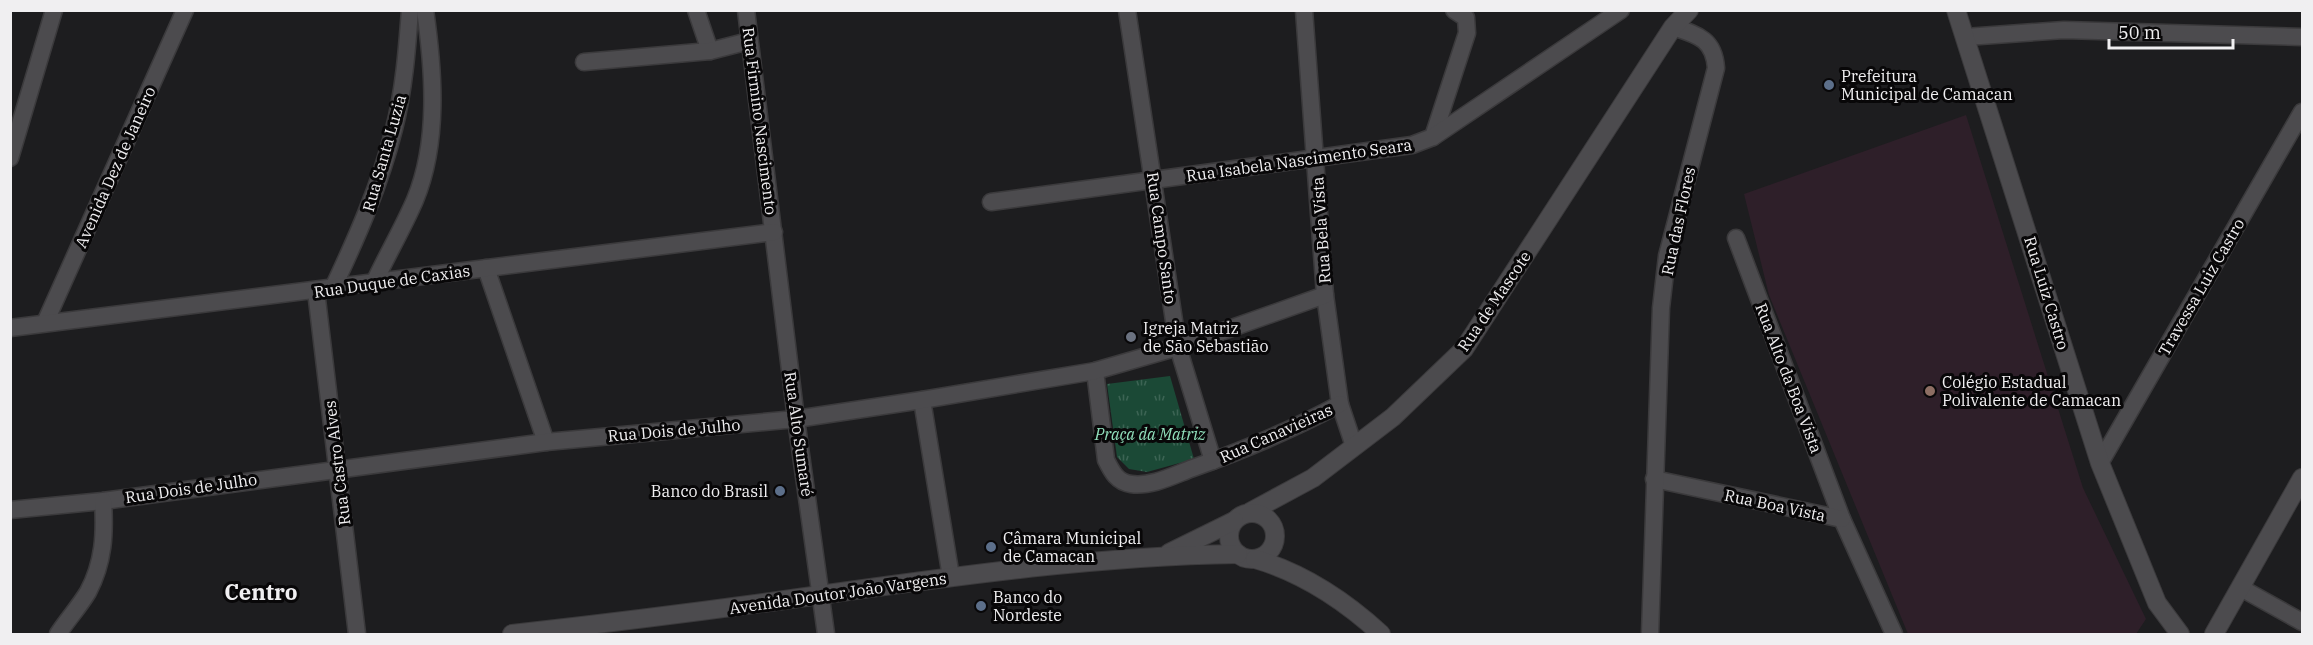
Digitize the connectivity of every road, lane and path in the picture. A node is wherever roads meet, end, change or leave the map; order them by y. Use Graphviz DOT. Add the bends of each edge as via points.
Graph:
graph roads {
  1 [pos="54,10"];
  2 [pos="185,10"];
  3 [pos="410,10"];
  4 [pos="425,10"];
  5 [pos="696,10"];
  6 [pos="746,10"];
  7 [pos="1128,10"];
  8 [pos="1304,10"];
  9 [pos="1454,10"];
  10 [pos="1621,10"];
  11 [pos="1689,10"];
  12 [pos="1956,10"];
  13 [pos="1673,27"];
  14 [pos="1966,37"];
  15 [pos="2302,37"];
  16 [pos="749,41"];
  17 [pos="710,51"];
  18 [pos="584,62"];
  19 [pos="2302,112"];
  20 [pos="1433,137"];
  21 [pos="10,158"];
  22 [pos="1316,158"];
  23 [pos="1154,181"];
  24 [pos="991,202"];
  25 [pos="774,232"];
  26 [pos="1736,238"];
  27 [pos="486,268"];
  28 [pos="374,283"];
  29 [pos="333,288"];
  30 [pos="316,291"];
  31 [pos="1325,296"];
  32 [pos="45,323"];
  33 [pos="10,328"];
  34 [pos="1178,347"];
  35 [pos="1095,371"];
  36 [pos="922,400"];
  37 [pos="1340,404"];
  38 [pos="796,419"];
  39 [pos="546,442"];
  40 [pos="1354,446"];
  41 [pos="1213,461"];
  42 [pos="2100,463"];
  43 [pos="338,468"];
  44 [pos="2302,478"];
  45 [pos="1654,479"];
  46 [pos="103,501"];
  47 [pos="10,510"];
  48 [pos="1242,517"];
  49 [pos="1842,519"];
  50 [pos="1165,555"];
  51 [pos="1246,557"];
  52 [pos="951,577"];
  53 [pos="2241,588"];
  54 [pos="822,595"];
  55 [pos="2302,622"];
  56 [pos="620,623"];
  57 [pos="58,634"];
  58 [pos="357,634"];
  59 [pos="512,634"];
  60 [pos="602,634"];
  61 [pos="826,634"];
  62 [pos="1381,634"];
  63 [pos="1650,634"];
  64 [pos="1894,634"];
  65 [pos="2180,634"];
  66 [pos="2214,634"];
  1 -- 21 [label="street"];
  2 -- 32 [label="street, Avenida Dez de Janeiro"];
  3 -- 29 [label="street, Rua Santa Luzia" via="403,86 394,129 364,222"];
  4 -- 28 [label="street, Rua Santa Luzia" via="432,84 426,159 415,199"];
  5 -- 17 [label="street"];
  6 -- 16 [label="street, Rua Firmino Nascimento"];
  7 -- 23 [label="street, Rua Campo Santo"];
  8 -- 22 [label="street, Rua Bela Vista"];
  9 -- 20 [label="street" via="1466,18 1467,33"];
  10 -- 20 [label="street, Rua Isabela Nascimento Seara"];
  11 -- 13 [label="main road, Rua de Mascote"];
  12 -- 14 [label="main road, Rua Luiz Castro"];
  13 -- 40 [label="main road, Rua de Mascote" via="1464,348 1393,417"];
  13 -- 45 [label="street, Rua das Flores" via="1705,37 1712,47 1716,68 1667,255"];
  14 -- 15 [label="street" via="2064,30"];
  14 -- 42 [label="main road, Rua Luiz Castro"];
  16 -- 17 [label="street"];
  16 -- 25 [label="street, Rua Firmino Nascimento"];
  17 -- 18 [label="street"];
  19 -- 42 [label="street, Travessa Luiz Castro"];
  20 -- 22 [label="street, Rua Isabela Nascimento Seara" via="1412,145"];
  22 -- 23 [label="street, Rua Isabela Nascimento Seara"];
  22 -- 31 [label="street, Rua Bela Vista"];
  23 -- 24 [label="street, Rua Isabela Nascimento Seara"];
  23 -- 34 [label="street, Rua Campo Santo"];
  25 -- 27 [label="street, Rua Duque de Caxias"];
  25 -- 38 [label="street, Rua Alto Sumaré"];
  26 -- 49 [label="street, Rua Alto da Boa Vista"];
  27 -- 28 [label="street, Rua Duque de Caxias"];
  27 -- 39 [label="street"];
  28 -- 29 [label="street, Rua Duque de Caxias"];
  29 -- 30 [label="street, Rua Duque de Caxias"];
  30 -- 32 [label="street, Rua Duque de Caxias"];
  30 -- 43 [label="street, Rua Castro Alves"];
  31 -- 34 [label="street, Rua Dois de Julho"];
  31 -- 37 [label="street, Rua Bela Vista"];
  32 -- 33 [label="street, Rua Duque de Caxias"];
  34 -- 35 [label="street, Rua Dois de Julho"];
  34 -- 41 [label="street, Rua Campo Santo"];
  35 -- 36 [label="street, Rua Dois de Julho"];
  35 -- 41 [label="street" via="1106,460 1112,474 1132,484 1151,483"];
  36 -- 38 [label="street, Rua Dois de Julho"];
  36 -- 52 [label="street"];
  37 -- 40 [label="street, Rua Bela Vista"];
  37 -- 41 [label="street, Rua Canavieiras" via="1248,449"];
  38 -- 39 [label="street, Rua Dois de Julho"];
  38 -- 54 [label="street, Rua Alto Sumaré"];
  39 -- 43 [label="street, Rua Dois de Julho"];
  40 -- 48 [label="main road, Rua de Mascote" via="1313,478"];
  42 -- 65 [label="main road, Rua Luiz Castro" via="2157,603"];
  43 -- 46 [label="street, Rua Dois de Julho"];
  43 -- 58 [label="street, Rua Castro Alves"];
  44 -- 53 [label="main road"];
  45 -- 49 [label="street, Rua Boa Vista"];
  45 -- 63 [label="street"];
  46 -- 47 [label="street, Rua Dois de Julho"];
  46 -- 57 [label="street" via="105,537 101,560 88,592"];
  48 -- 50 [label="main road, Avenida Doutor João Vargens"];
  48 -- 51 [label="main road" via="1229,538"];
  48 -- 51 [label="main road" via="1267,518 1276,533 1270,551"];
  49 -- 64 [label="street, Rua Boa Vista"];
  50 -- 51 [label="main road, Avenida Doutor João Vargens"];
  50 -- 52 [label="main road, Avenida Doutor João Vargens"];
  51 -- 62 [label="main road, Avenida Doutor João Vargens" via="1305,578"];
  52 -- 54 [label="main road, Avenida Doutor João Vargens"];
  53 -- 55 [label="street"];
  53 -- 66 [label="main road"];
  54 -- 56 [label="main road, Avenida Doutor João Vargens"];
  54 -- 61 [label="street, Rua Alto Sumaré"];
  56 -- 59 [label="main road, Avenida Doutor João Vargens"];
  56 -- 60 [label="main road"];
}
